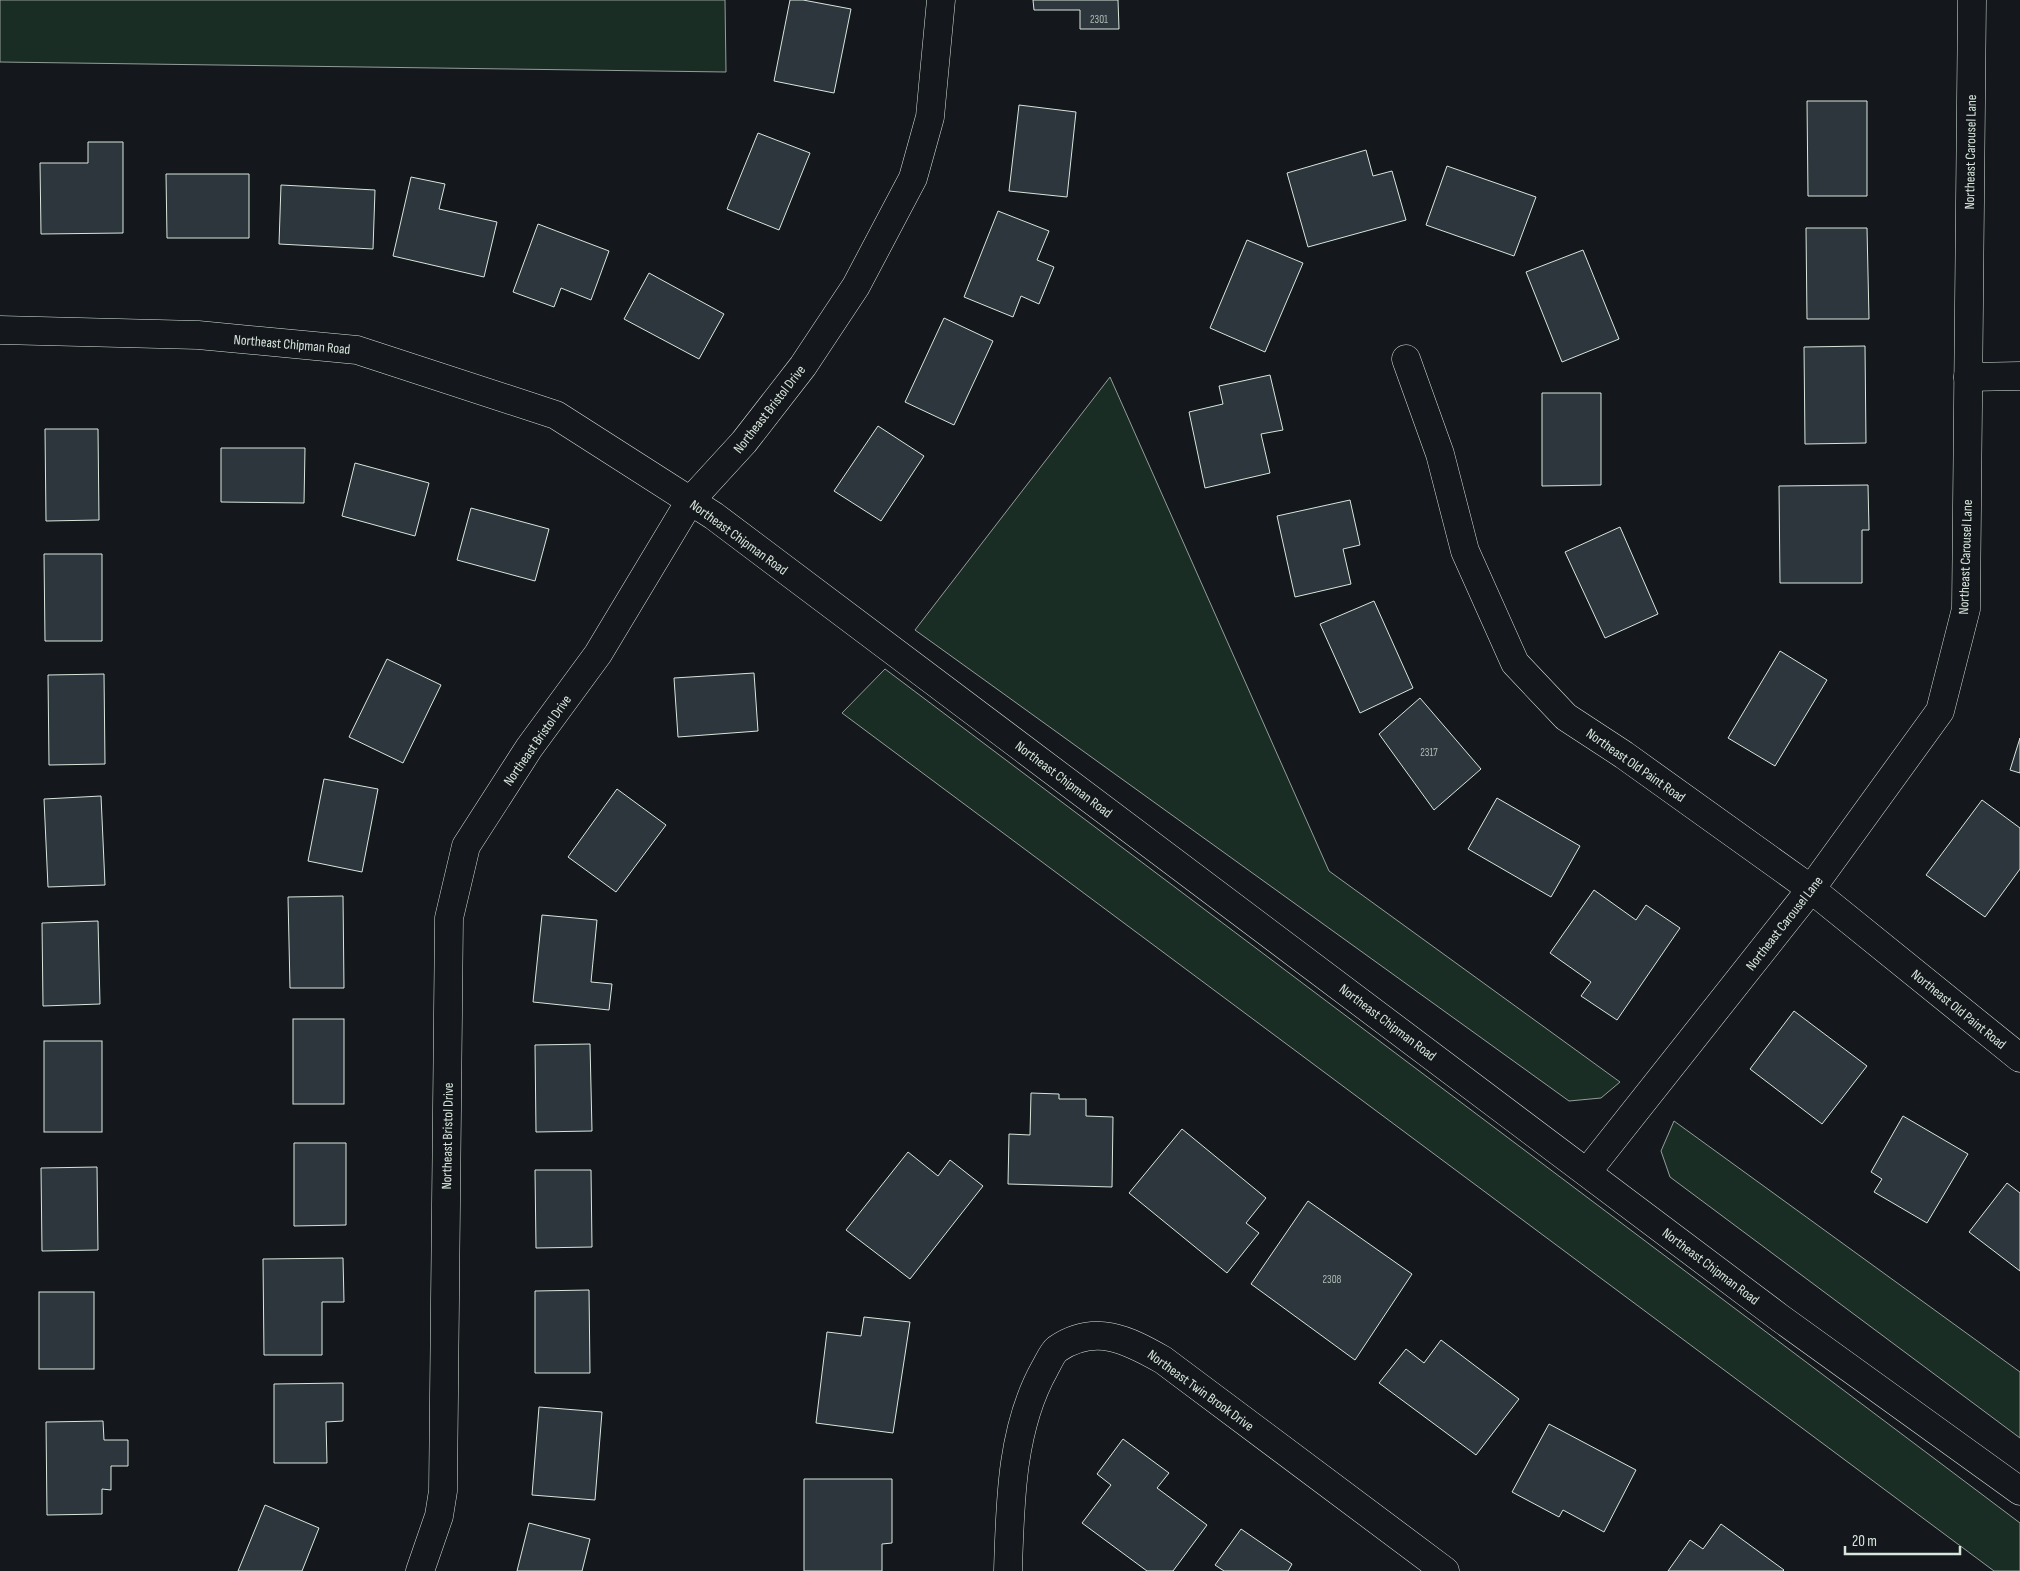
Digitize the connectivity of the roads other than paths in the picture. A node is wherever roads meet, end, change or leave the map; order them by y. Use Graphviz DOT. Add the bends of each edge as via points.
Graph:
graph roads {
  1 [pos="941,0"];
  2 [pos="1972,0"];
  3 [pos="0,330"];
  4 [pos="1406,359"];
  5 [pos="2020,376"];
  6 [pos="1968,377"];
  7 [pos="690,501"];
  8 [pos="1811,889"];
  9 [pos="2020,1058"];
  10 [pos="1587,1172"];
  11 [pos="2020,1491"];
  12 [pos="420,1571"];
  13 [pos="1008,1571"];
  14 [pos="1445,1571"];
  1 -- 7 [label="street, Northeast Bristol Drive" via="930,117 913,178 856,286 803,366 744,442"];
  2 -- 6 [label="street, Northeast Carousel Lane"];
  3 -- 7 [label="street, Northeast Chipman Road" via="198,336 357,350 556,415"];
  4 -- 8 [label="street, Northeast Old Paint Road" via="1440,454 1465,551 1515,663 1566,717"];
  5 -- 6 [label="street"];
  6 -- 8 [label="street, Northeast Carousel Lane" via="1966,609 1940,711"];
  7 -- 10 [label="street, Northeast Chipman Road"];
  7 -- 12 [label="street, Northeast Bristol Drive" via="598,654 529,748 466,846 458,876 449,918 443,1491 439,1516"];
  8 -- 9 [label="street, Northeast Old Paint Road"];
  8 -- 10 [label="street, Northeast Carousel Lane"];
  10 -- 11 [label="street, Northeast Chipman Road" via="1780,1318"];
  13 -- 14 [label="street, Northeast Twin Brook Drive" via="1017,1452 1031,1393 1056,1350 1078,1340 1104,1336 1130,1341 1163,1360"];
}
